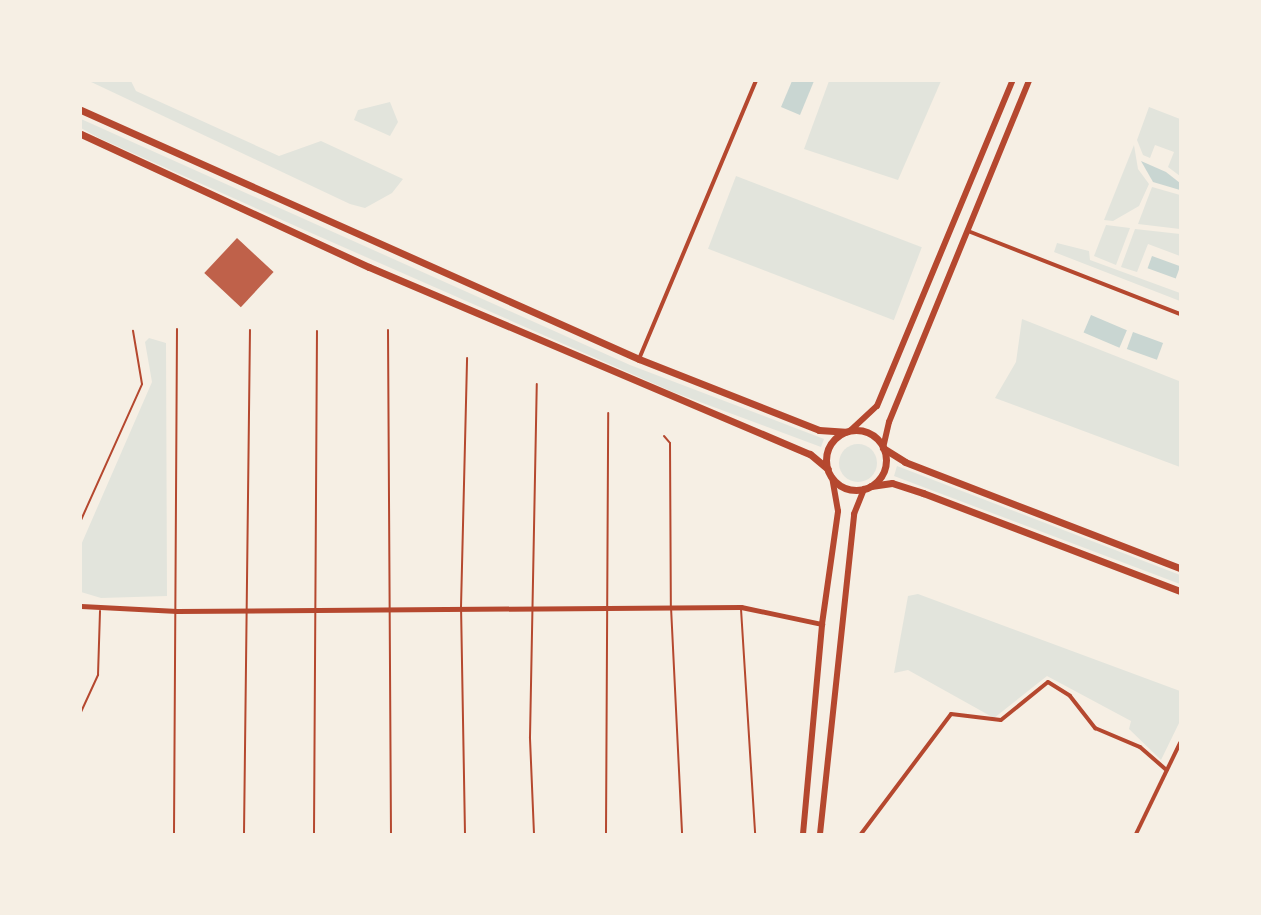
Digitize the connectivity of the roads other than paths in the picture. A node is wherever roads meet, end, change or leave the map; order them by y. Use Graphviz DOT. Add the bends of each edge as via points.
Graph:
graph roads {
  1 [pos="756,81"];
  2 [pos="1012,81"];
  3 [pos="1029,81"];
  4 [pos="81,110"];
  5 [pos="81,134"];
  6 [pos="968,231"];
  7 [pos="1180,314"];
  8 [pos="177,329"];
  9 [pos="250,330"];
  10 [pos="388,330"];
  11 [pos="133,331"];
  12 [pos="317,331"];
  13 [pos="468,358"];
  14 [pos="639,359"];
  15 [pos="537,384"];
  16 [pos="608,413"];
  17 [pos="848,431"];
  18 [pos="664,436"];
  19 [pos="884,448"];
  20 [pos="828,470"];
  21 [pos="832,478"];
  22 [pos="867,487"];
  23 [pos="81,520"];
  24 [pos="1180,568"];
  25 [pos="1180,591"];
  26 [pos="81,606"];
  27 [pos="387,607"];
  28 [pos="461,607"];
  29 [pos="532,607"];
  30 [pos="604,607"];
  31 [pos="671,607"];
  32 [pos="741,607"];
  33 [pos="316,608"];
  34 [pos="245,609"];
  35 [pos="100,610"];
  36 [pos="177,611"];
  37 [pos="822,624"];
  38 [pos="81,712"];
  39 [pos="1180,743"];
  40 [pos="1166,770"];
  41 [pos="174,834"];
  42 [pos="244,834"];
  43 [pos="314,834"];
  44 [pos="391,834"];
  45 [pos="465,834"];
  46 [pos="534,834"];
  47 [pos="606,834"];
  48 [pos="682,834"];
  49 [pos="755,834"];
  50 [pos="803,834"];
  51 [pos="820,834"];
  52 [pos="861,834"];
  53 [pos="1136,834"];
  1 -- 14 [label="street"];
  2 -- 17 [label="main road" via="877,406"];
  3 -- 6 [label="main road"];
  4 -- 14 [label="main road"];
  5 -- 20 [label="main road" via="380,272 810,454"];
  6 -- 7 [label="street"];
  6 -- 19 [label="main road" via="889,422"];
  8 -- 36 [label="lane"];
  9 -- 34 [label="lane"];
  10 -- 27 [label="lane"];
  11 -- 23 [label="lane" via="142,384"];
  12 -- 33 [label="lane"];
  13 -- 28 [label="lane"];
  14 -- 17 [label="main road" via="819,430"];
  15 -- 29 [label="lane"];
  16 -- 30 [label="lane"];
  17 -- 19 [label="main road" via="867,432"];
  17 -- 20 [label="main road" via="827,451"];
  18 -- 31 [label="lane" via="670,443"];
  19 -- 22 [label="main road" via="886,465"];
  19 -- 24 [label="main road" via="905,462"];
  20 -- 21 [label="main road"];
  21 -- 22 [label="main road" via="843,487"];
  21 -- 37 [label="main road" via="838,511"];
  22 -- 25 [label="main road" via="892,483 923,493"];
  22 -- 51 [label="main road" via="854,514"];
  26 -- 35 [label="street"];
  27 -- 28 [label="street"];
  27 -- 33 [label="street"];
  27 -- 44 [label="lane"];
  28 -- 29 [label="street"];
  28 -- 45 [label="lane"];
  29 -- 30 [label="street"];
  29 -- 46 [label="lane"];
  30 -- 31 [label="street"];
  30 -- 47 [label="lane"];
  31 -- 32 [label="street"];
  31 -- 48 [label="lane"];
  32 -- 37 [label="street"];
  32 -- 49 [label="lane"];
  33 -- 34 [label="street"];
  33 -- 43 [label="lane"];
  34 -- 36 [label="street"];
  34 -- 42 [label="lane"];
  35 -- 36 [label="street"];
  35 -- 38 [label="lane" via="98,675"];
  36 -- 41 [label="lane"];
  37 -- 50 [label="main road"];
  39 -- 40 [label="street"];
  40 -- 52 [label="street" via="1140,747 1095,728 1070,696 1048,682 1001,720 951,714"];
  40 -- 53 [label="street"];
}
